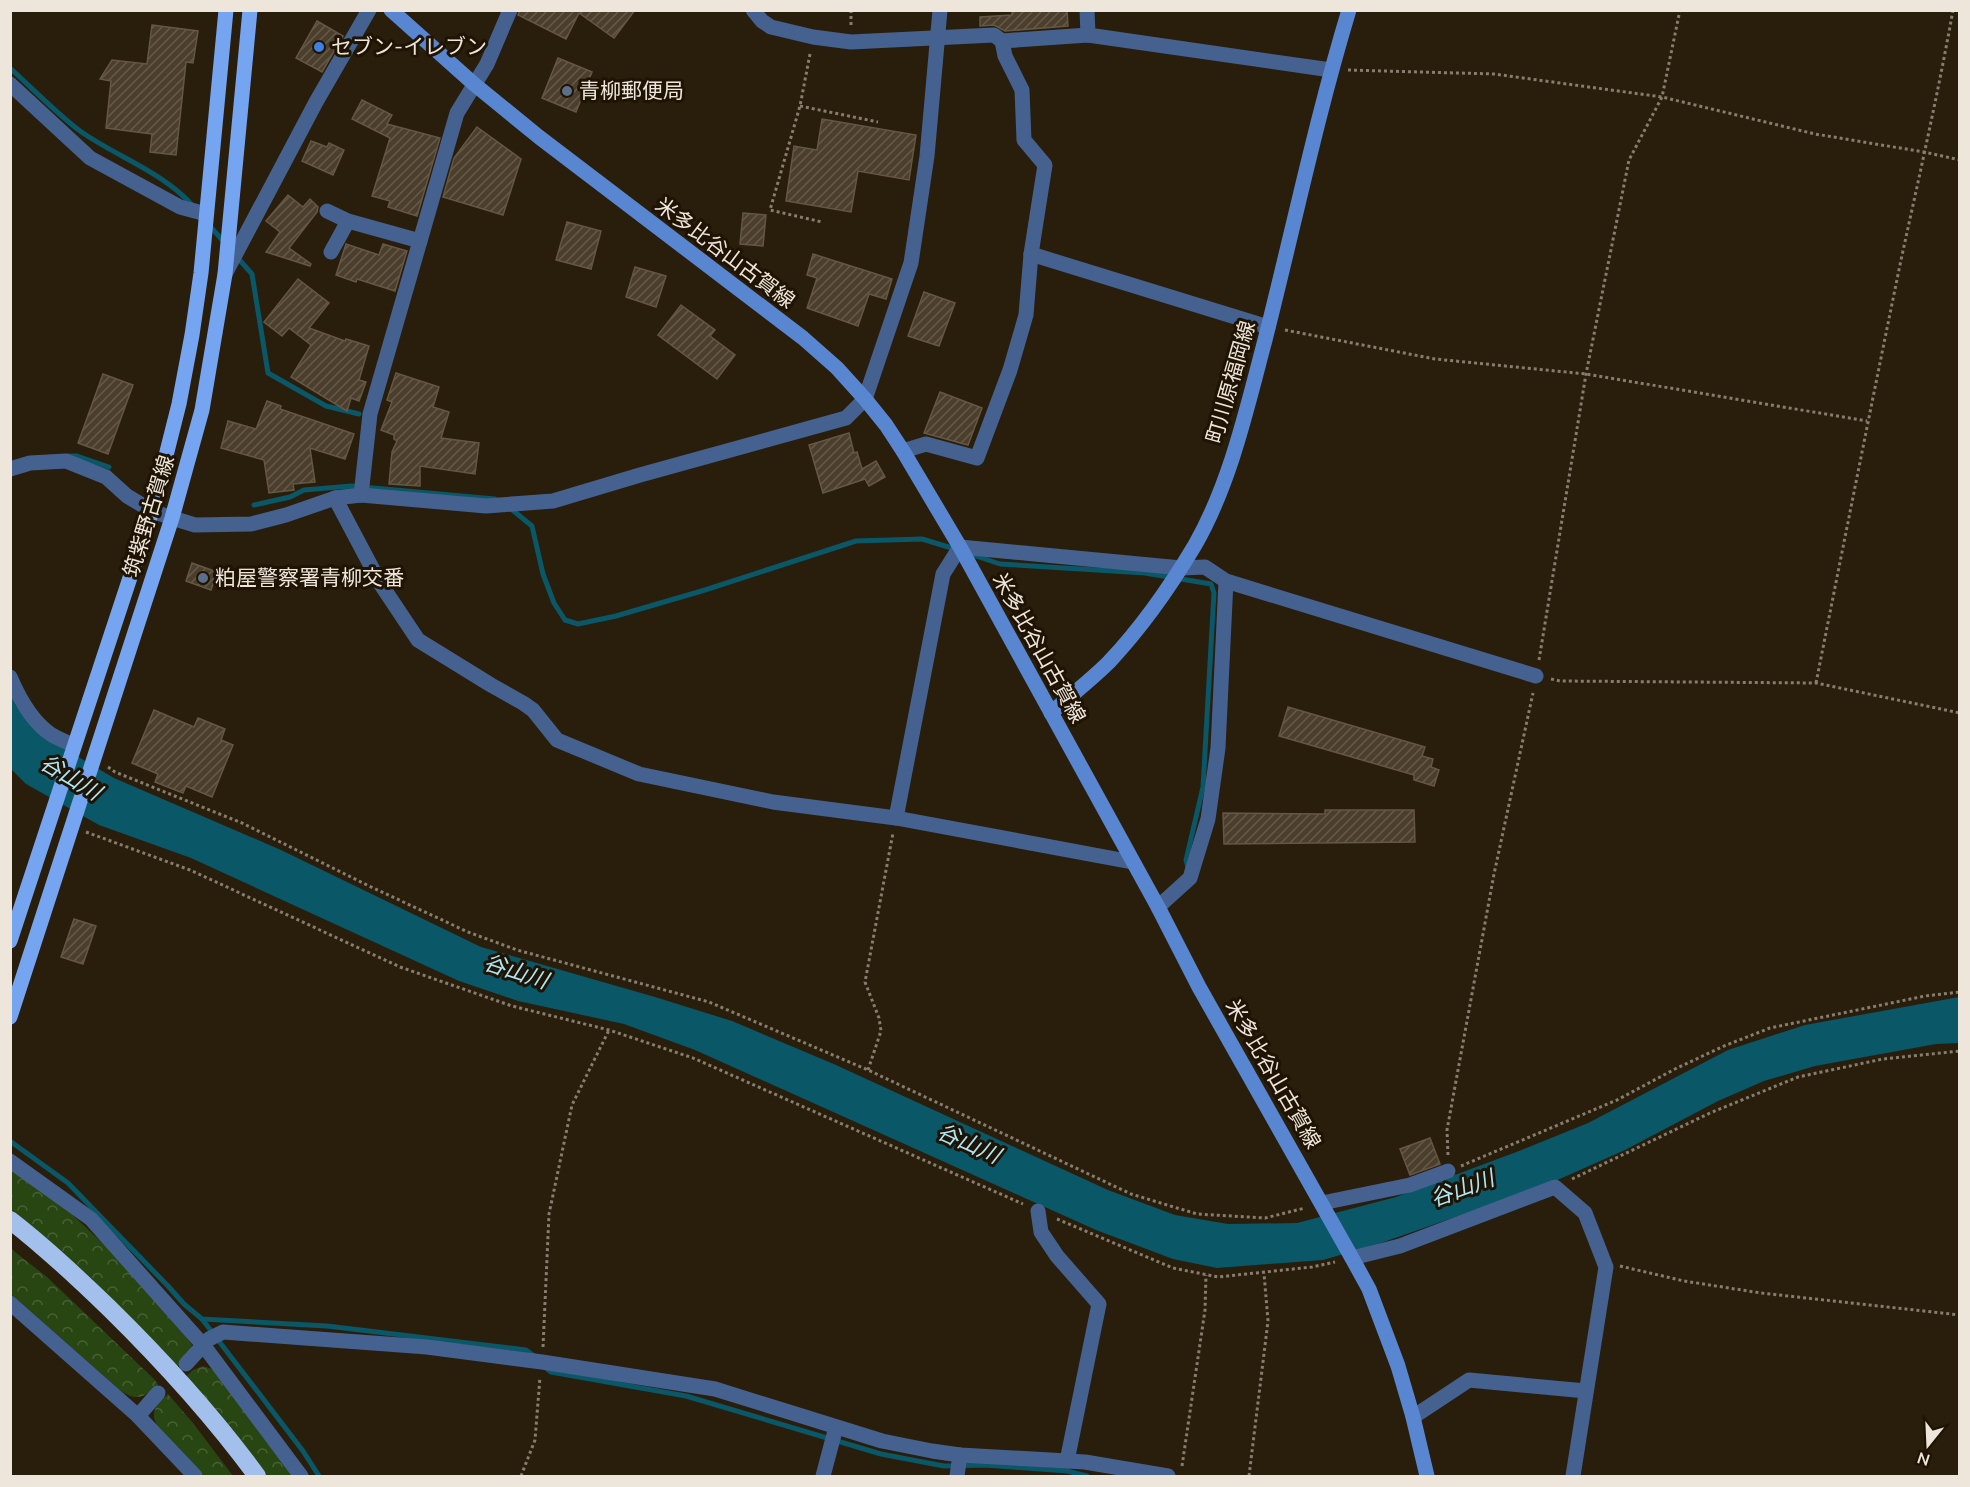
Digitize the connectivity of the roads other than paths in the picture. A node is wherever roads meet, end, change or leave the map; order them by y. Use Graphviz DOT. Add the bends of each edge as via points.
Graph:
graph roads {
  1 [pos="226,10"];
  2 [pos="250,10"];
  3 [pos="369,10"];
  4 [pos="391,10"];
  5 [pos="510,10"];
  6 [pos="753,10"];
  7 [pos="940,10"];
  8 [pos="1087,10"];
  9 [pos="1349,10"];
  10 [pos="1088,35"];
  11 [pos="938,39"];
  12 [pos="1002,40"];
  13 [pos="1331,70"];
  14 [pos="10,84"];
  15 [pos="474,84"];
  16 [pos="327,211"];
  17 [pos="206,214"];
  18 [pos="348,221"];
  19 [pos="420,240"];
  20 [pos="331,252"];
  21 [pos="1031,254"];
  22 [pos="225,274"];
  23 [pos="1268,327"];
  24 [pos="866,399"];
  25 [pos="903,451"];
  26 [pos="10,469"];
  27 [pos="361,495"];
  28 [pos="335,498"];
  29 [pos="152,511"];
  30 [pos="172,518"];
  31 [pos="960,547"];
  32 [pos="1180,568"];
  33 [pos="1227,581"];
  34 [pos="1536,676"];
  35 [pos="10,678"];
  36 [pos="1051,712"];
  37 [pos="73,749"];
  38 [pos="896,818"];
  39 [pos="1132,862"];
  40 [pos="1158,907"];
  41 [pos="10,941"];
  42 [pos="10,1017"];
  43 [pos="10,1161"];
  44 [pos="1448,1171"];
  45 [pos="1322,1203"];
  46 [pos="1038,1211"];
  47 [pos="10,1220"];
  48 [pos="10,1235"];
  49 [pos="1351,1256"];
  50 [pos="10,1304"];
  51 [pos="204,1346"];
  52 [pos="186,1364"];
  53 [pos="1586,1391"];
  54 [pos="158,1393"];
  55 [pos="138,1416"];
  56 [pos="1413,1417"];
  57 [pos="837,1427"];
  58 [pos="960,1455"];
  59 [pos="1067,1461"];
  60 [pos="195,1476"];
  61 [pos="243,1476"];
  62 [pos="257,1476"];
  63 [pos="301,1476"];
  64 [pos="823,1476"];
  65 [pos="957,1476"];
  66 [pos="1168,1476"];
  67 [pos="1426,1476"];
  68 [pos="1573,1476"];
  1 -- 17 [label="main road, 筑紫野古賀線"];
  2 -- 22 [label="main road, 筑紫野古賀線"];
  3 -- 22 [label="street"];
  4 -- 15 [label="main road, 米多比谷山古賀線"];
  5 -- 15 [label="street"];
  6 -- 11 [label="street" via="771,27 813,37 851,42"];
  7 -- 11 [label="street"];
  8 -- 10 [label="street"];
  9 -- 13 [label="main road, 町川原福岡線"];
  10 -- 12 [label="street"];
  10 -- 13 [label="street"];
  11 -- 12 [label="street" via="994,36"];
  11 -- 24 [label="street" via="927,156 911,263"];
  12 -- 21 [label="street" via="1005,56 1022,90 1024,140 1045,165"];
  13 -- 23 [label="main road, 町川原福岡線"];
  14 -- 17 [label="street" via="90,158 180,207"];
  15 -- 19 [label="street" via="457,113"];
  15 -- 24 [label="main road, 米多比谷山古賀線" via="802,338"];
  16 -- 18 [label="street"];
  17 -- 29 [label="main road, 筑紫野古賀線" via="192,335"];
  18 -- 19 [label="street"];
  18 -- 20 [label="street"];
  19 -- 27 [label="street" via="370,414"];
  21 -- 23 [label="street"];
  21 -- 25 [label="street" via="1026,315 977,458 926,444"];
  22 -- 30 [label="main road, 筑紫野古賀線" via="202,410"];
  23 -- 32 [label="main road, 町川原福岡線" via="1246,415 1219,493"];
  24 -- 25 [label="main road, 米多比谷山古賀線"];
  24 -- 27 [label="street" via="846,418 553,501 486,506"];
  25 -- 31 [label="main road, 米多比谷山古賀線"];
  26 -- 29 [label="street" via="66,461 106,477"];
  27 -- 28 [label="street"];
  28 -- 30 [label="street" via="251,524 195,525"];
  28 -- 38 [label="street" via="380,584 418,640 533,710 557,740 639,774 773,802"];
  29 -- 30 [label="street"];
  29 -- 37 [label="main road, 筑紫野古賀線"];
  30 -- 42 [label="main road, 筑紫野古賀線"];
  31 -- 32 [label="street"];
  31 -- 36 [label="main road, 米多比谷山古賀線"];
  31 -- 38 [label="street" via="942,574"];
  32 -- 33 [label="street" via="1205,567"];
  32 -- 36 [label="main road, 町川原福岡線" via="1136,633"];
  33 -- 34 [label="street"];
  33 -- 40 [label="street" via="1218,748 1208,819 1191,878"];
  35 -- 37 [label="street" via="35,719"];
  36 -- 39 [label="main road, 米多比谷山古賀線"];
  37 -- 41 [label="main road, 筑紫野古賀線"];
  38 -- 39 [label="street"];
  39 -- 40 [label="main road, 米多比谷山古賀線"];
  40 -- 45 [label="main road, 米多比谷山古賀線"];
  43 -- 51 [label="street" via="91,1220"];
  44 -- 45 [label="street" via="1410,1185"];
  45 -- 49 [label="main road, 米多比谷山古賀線"];
  46 -- 59 [label="street" via="1041,1232 1056,1256 1099,1304"];
  47 -- 62 [label="highway" via="90,1289 157,1356"];
  48 -- 61 [label="highway" via="87,1303 156,1372 196,1415"];
  49 -- 53 [label="street" via="1400,1246 1555,1187 1585,1213 1606,1267"];
  49 -- 56 [label="main road, 米多比谷山古賀線" via="1398,1366"];
  50 -- 55 [label="street"];
  51 -- 52 [label="street"];
  51 -- 57 [label="street" via="209,1338 223,1332 428,1347 715,1389"];
  51 -- 63 [label="street"];
  53 -- 56 [label="street" via="1469,1380"];
  53 -- 68 [label="street"];
  54 -- 55 [label="street"];
  55 -- 60 [label="street"];
  56 -- 67 [label="main road, 米多比谷山古賀線"];
  57 -- 58 [label="street" via="882,1441"];
  57 -- 64 [label="street"];
  58 -- 59 [label="street"];
  58 -- 65 [label="street"];
  59 -- 66 [label="street"];
}
